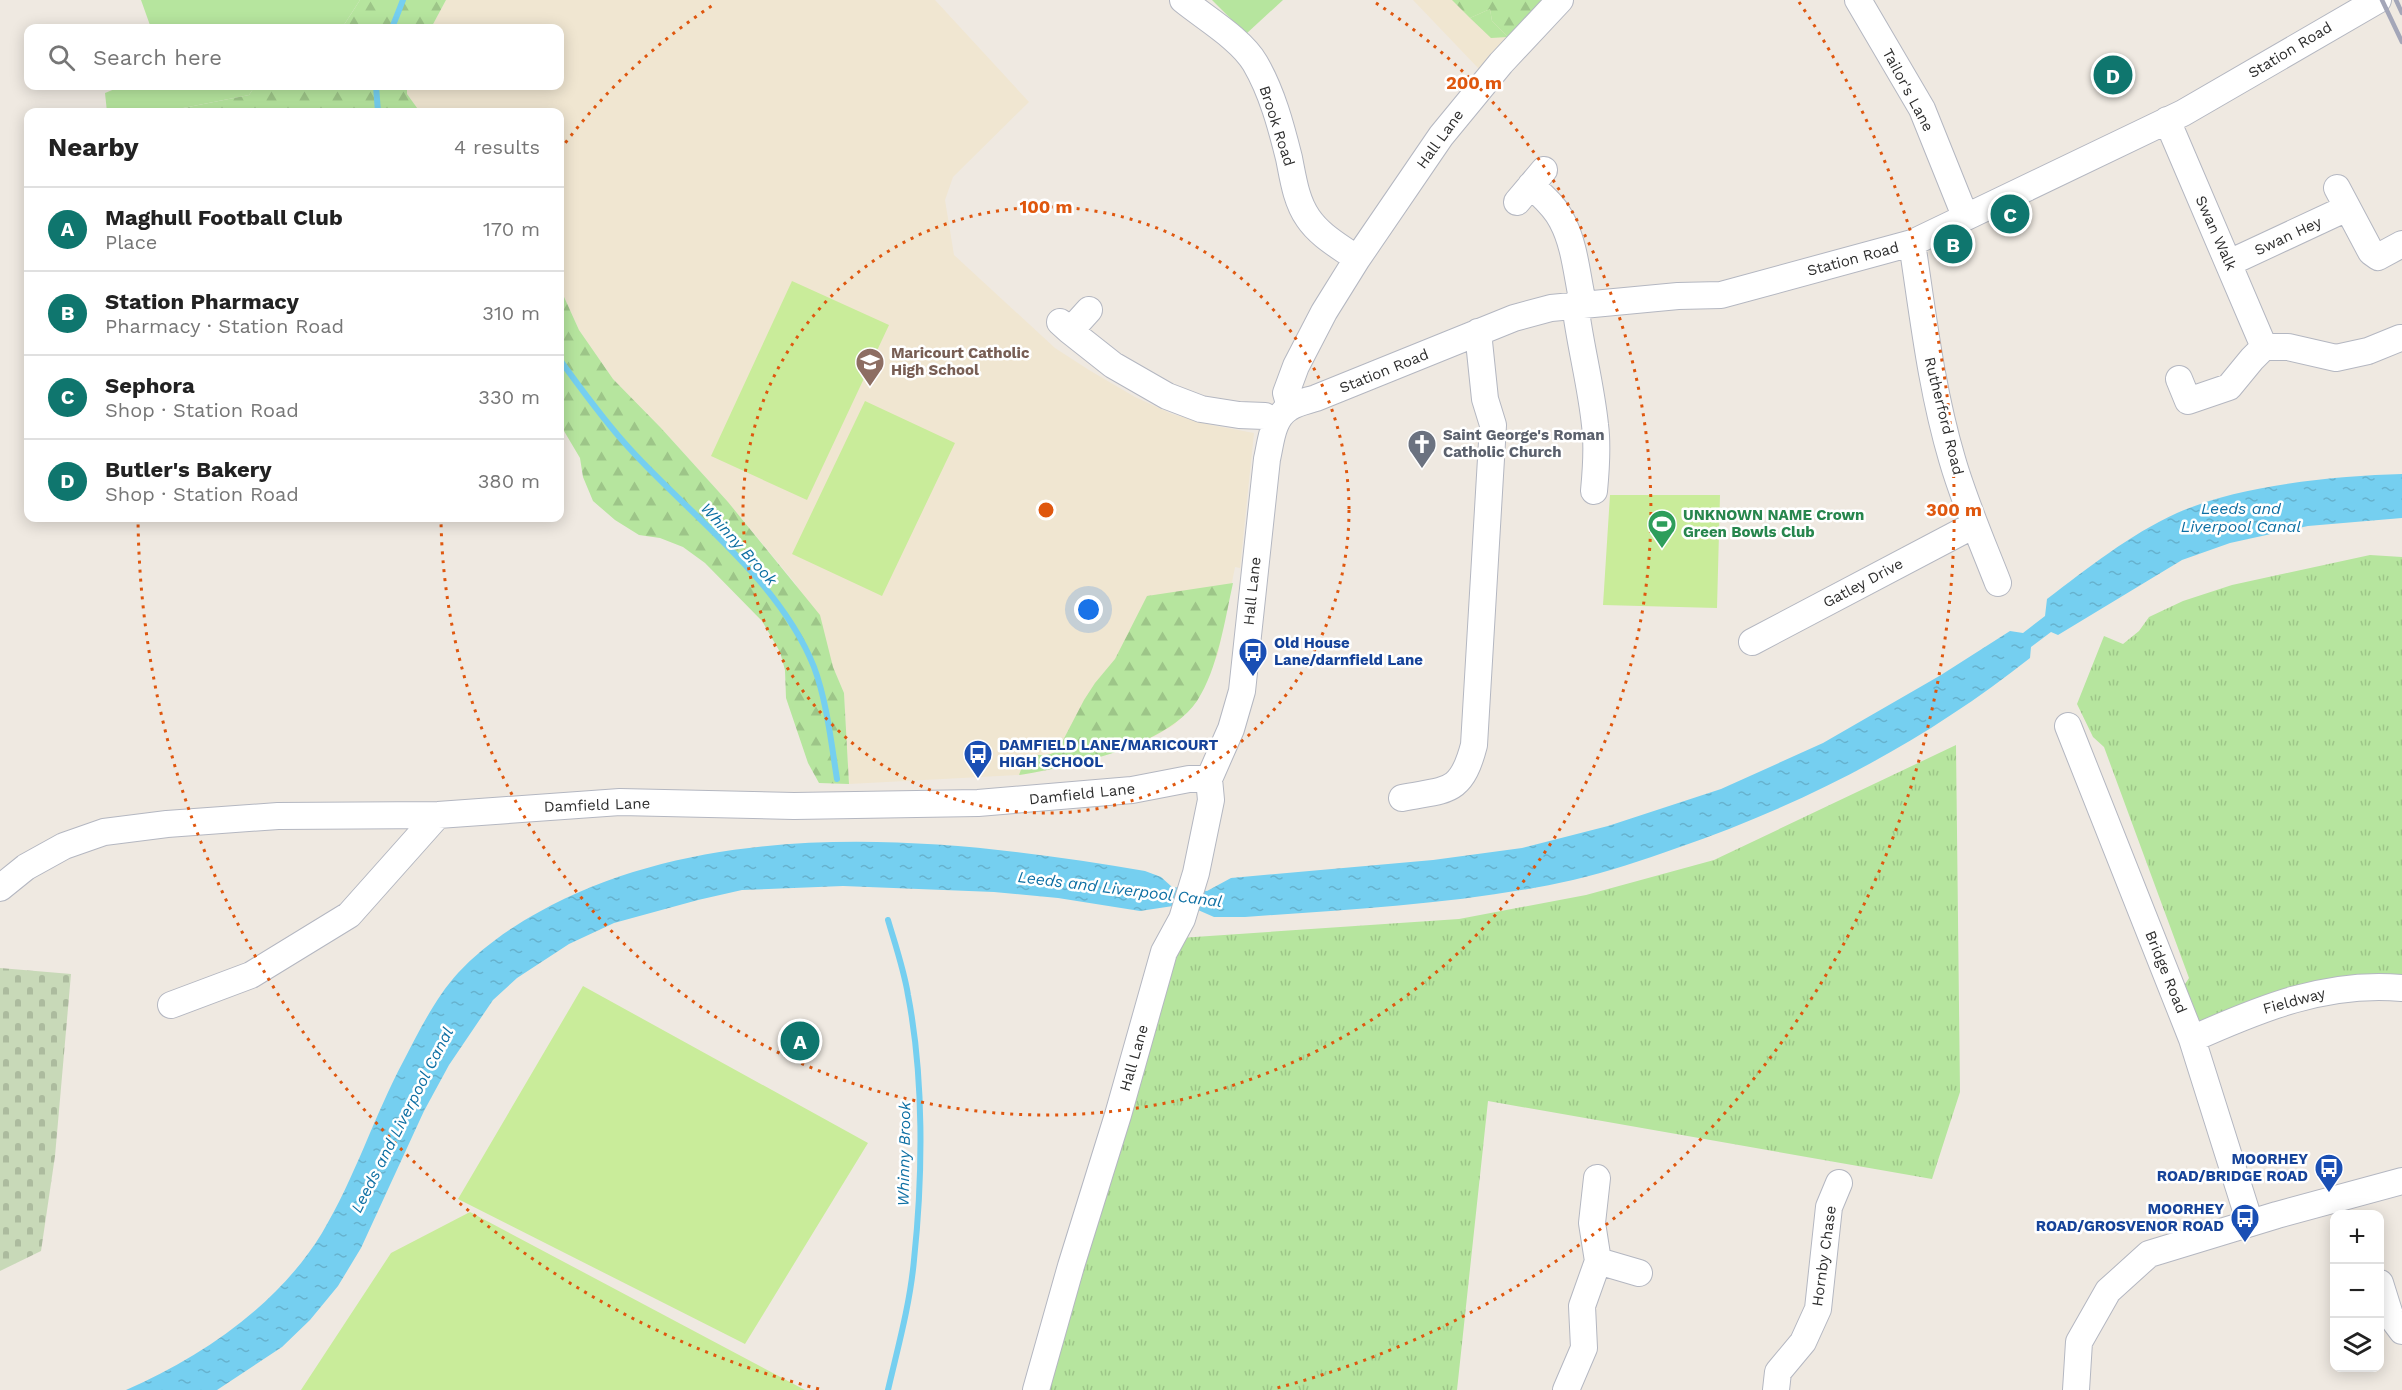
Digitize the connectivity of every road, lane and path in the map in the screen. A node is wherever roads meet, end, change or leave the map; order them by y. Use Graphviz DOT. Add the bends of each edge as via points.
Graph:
graph roads {
  1 [pos="1183,0"];
  2 [pos="1560,0"];
  3 [pos="1858,0"];
  4 [pos="2378,0"];
  5 [pos="2167,120"];
  6 [pos="1531,185"];
  7 [pos="1965,216"];
  8 [pos="1912,243"];
  9 [pos="2402,244"];
  10 [pos="1357,259"];
  11 [pos="2229,263"];
  12 [pos="1579,304"];
  13 [pos="1089,310"];
  14 [pos="1478,332"];
  15 [pos="2399,333"];
  16 [pos="2264,347"];
  17 [pos="2180,379"];
  18 [pos="1283,416"];
  19 [pos="1594,491"];
  20 [pos="1974,525"];
  21 [pos="1998,583"];
  22 [pos="1752,642"];
  23 [pos="2068,726"];
  24 [pos="1209,779"];
  25 [pos="1402,798"];
  26 [pos="438,815"];
  27 [pos="0,888"];
  28 [pos="2402,988"];
  29 [pos="171,1005"];
  30 [pos="2192,1039"];
  31 [pos="1597,1178"];
  32 [pos="2402,1181"];
  33 [pos="1839,1183"];
  34 [pos="2360,1204"];
  35 [pos="2250,1223"];
  36 [pos="1598,1262"];
  37 [pos="1639,1273"];
  38 [pos="2384,1298"];
  39 [pos="2402,1331"];
  40 [pos="1036,1390"];
  41 [pos="1566,1390"];
  42 [pos="1776,1390"];
  43 [pos="2076,1390"];
  1 -- 10 [label="street, Brook Road" via="1244,48 1255,62 1269,93 1308,218"];
  2 -- 10 [label="street, Hall Lane" via="1441,136"];
  3 -- 7 [label="street, Tailor's Lane" via="1922,109"];
  4 -- 5 [label="street, Station Road"];
  5 -- 7 [label="street, Station Road"];
  5 -- 11 [label="street, Swan Walk"];
  6 -- 12 [label="street" via="1562,220 1569,238"];
  7 -- 8 [label="street, Station Road"];
  8 -- 12 [label="street, Station Road" via="1720,295"];
  8 -- 20 [label="street, Rutherford Road" via="1932,375 1952,460"];
  9 -- 11 [label="street, Swan Hey" via="2378,257 2371,252 2342,198"];
  10 -- 18 [label="street, Hall Lane" via="1296,366"];
  11 -- 16 [label="street, Swan Walk"];
  12 -- 14 [label="street, Station Road" via="1514,318"];
  12 -- 19 [label="street" via="1580,344 1595,426"];
  13 -- 18 [label="street" via="1065,326 1113,365 1167,396 1201,409"];
  14 -- 18 [label="street, Station Road"];
  14 -- 25 [label="street" via="1485,399 1493,425 1474,745 1467,770 1451,788"];
  15 -- 16 [label="street" via="2368,351 2336,358 2288,347"];
  16 -- 17 [label="street" via="2229,387 2212,394 2188,401"];
  18 -- 24 [label="street, Hall Lane" via="1267,459 1242,691 1231,729"];
  20 -- 21 [label="street, Rutherford Road"];
  20 -- 22 [label="street, Gatley Drive"];
  23 -- 30 [label="street, Bridge Road"];
  24 -- 26 [label="street, Damfield Lane" via="978,803 794,806 620,802"];
  24 -- 40 [label="street, Hall Lane" via="1211,800 1196,873 1185,909 1164,952"];
  26 -- 27 [label="street, Damfield Lane" via="278,816 104,832 64,846 26,867"];
  26 -- 29 [label="street" via="349,915 251,975"];
  28 -- 30 [label="street, Fieldway" via="2349,987 2308,995 2259,1010"];
  30 -- 35 [label="street, Bridge Road"];
  31 -- 36 [label="street" via="1592,1223"];
  32 -- 34 [label="street"];
  33 -- 42 [label="street, Hornby Chase" via="1829,1208 1818,1309 1803,1342 1778,1372"];
  34 -- 35 [label="street"];
  35 -- 43 [label="street" via="2149,1254 2108,1292 2079,1342"];
  36 -- 37 [label="street"];
  36 -- 41 [label="street" via="1582,1306 1584,1348"];
  38 -- 39 [label="street"];
}
